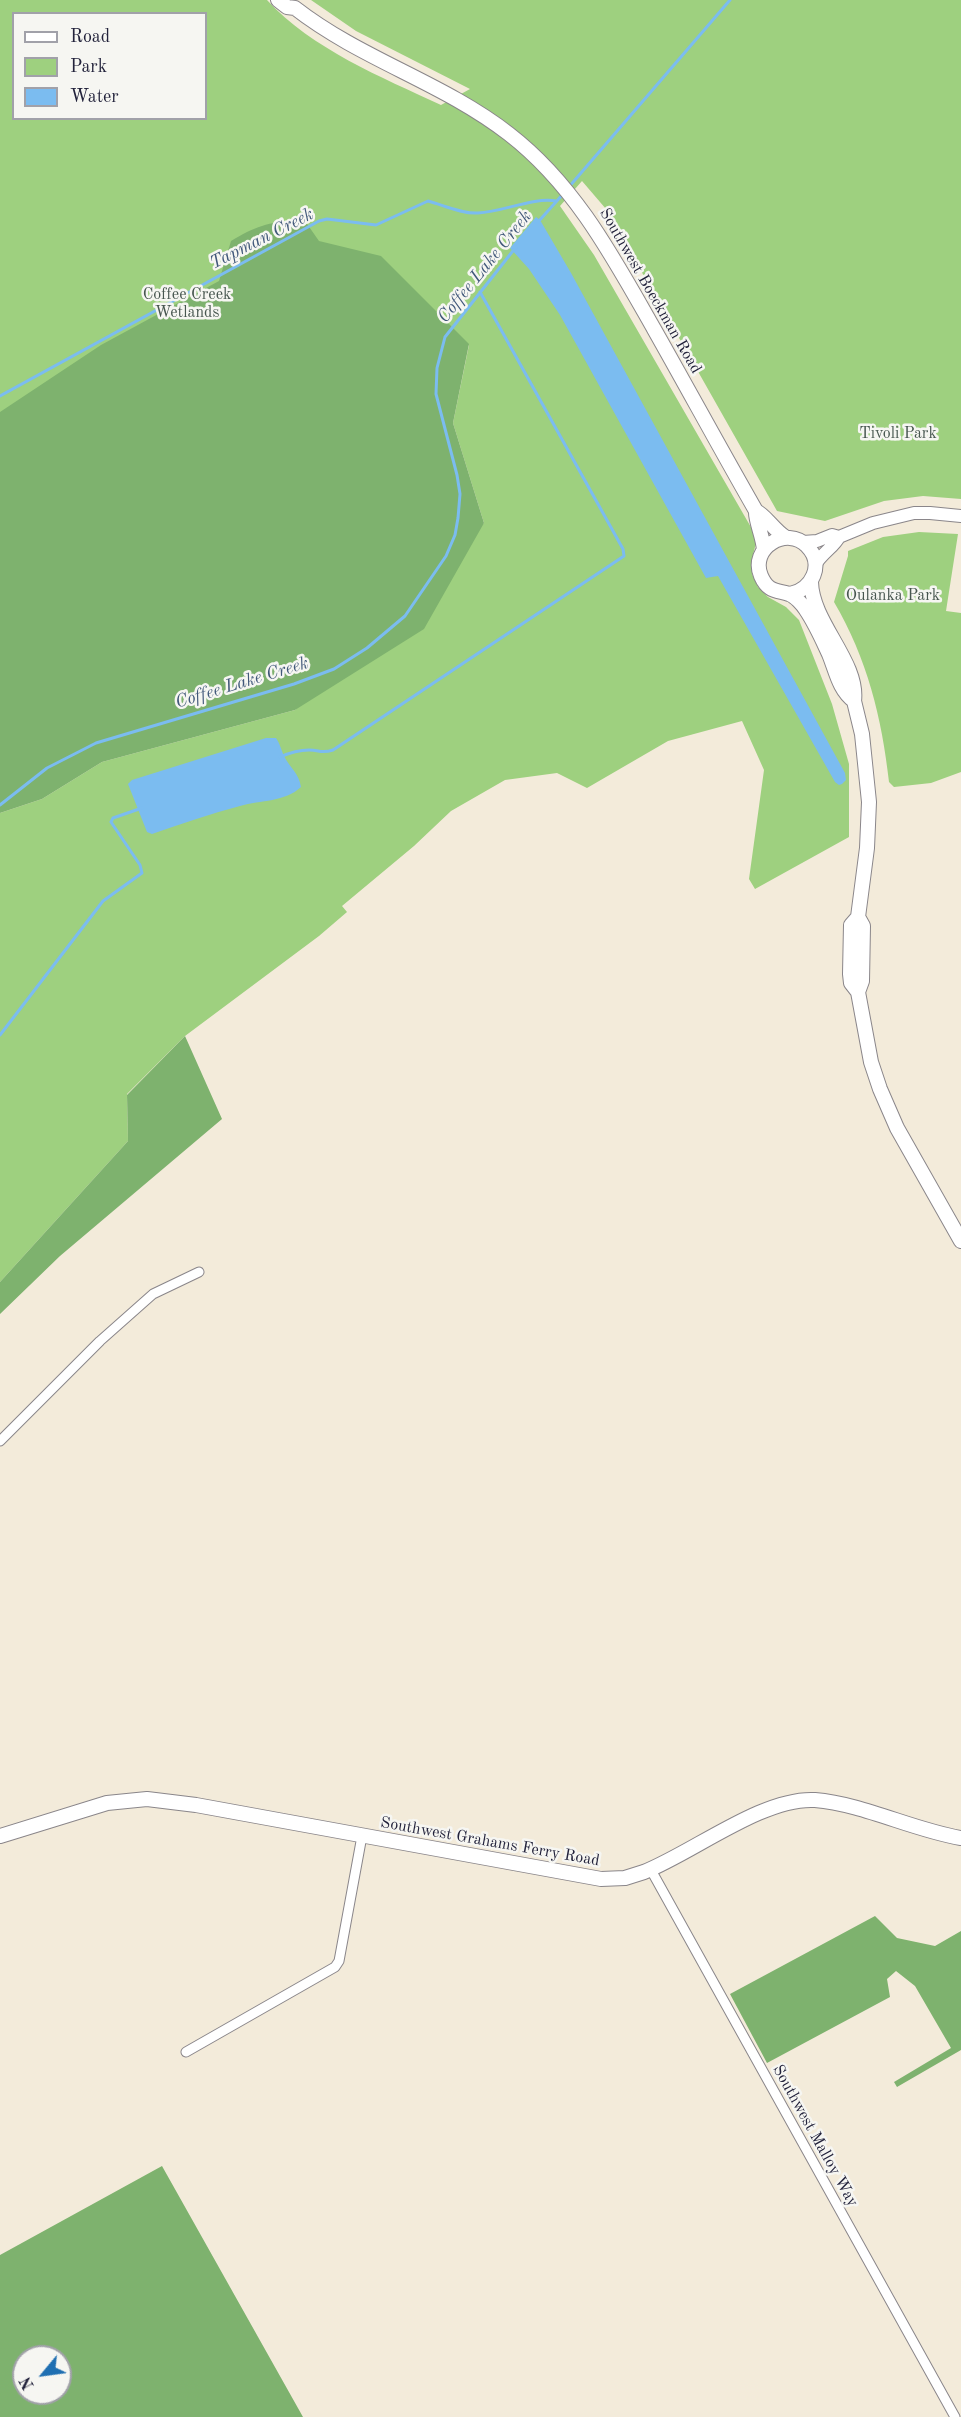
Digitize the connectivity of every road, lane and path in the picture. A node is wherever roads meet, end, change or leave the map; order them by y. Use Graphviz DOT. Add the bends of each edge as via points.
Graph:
graph roads {
  1 [pos="278,0"];
  2 [pos="294,4"];
  3 [pos="756,511"];
  4 [pos="961,516"];
  5 [pos="785,537"];
  6 [pos="839,537"];
  7 [pos="803,542"];
  8 [pos="764,550"];
  9 [pos="816,565"];
  10 [pos="811,582"];
  11 [pos="790,594"];
  12 [pos="854,701"];
  13 [pos="961,1244"];
  14 [pos="199,1272"];
  15 [pos="0,1441"];
  16 [pos="0,1836"];
  17 [pos="362,1836"];
  18 [pos="961,1838"];
  19 [pos="651,1870"];
  20 [pos="186,2052"];
  21 [pos="955,2417"];
  1 -- 2 [label="main road, Southwest Boeckman Road" via="287,8"];
  2 -- 3 [label="main road, Southwest Boeckman Road" via="354,48 441,89 481,114 522,145 561,184 616,262"];
  3 -- 5 [label="main road, Southwest Boeckman Road" via="763,513"];
  3 -- 8 [label="main road, Southwest Boeckman Road"];
  4 -- 6 [label="street" via="914,513"];
  5 -- 7 [label="main road"];
  5 -- 8 [label="main road" via="774,540"];
  6 -- 7 [label="street"];
  6 -- 9 [label="street"];
  7 -- 9 [label="main road"];
  8 -- 11 [label="main road, Southwest Boeckman Road" via="759,561 761,578 772,590"];
  9 -- 10 [label="main road"];
  10 -- 11 [label="main road"];
  10 -- 12 [label="main road, Southwest Boeckman Road" via="814,603 855,691"];
  11 -- 12 [label="main road, Southwest Boeckman Road" via="805,608 845,695"];
  12 -- 13 [label="main road, Southwest Boeckman Road" via="862,734 869,802 858,917 851,925 851,983 858,992 868,1048 883,1096"];
  14 -- 15 [label="street" via="153,1294"];
  16 -- 17 [label="main road, Southwest Grahams Ferry Road" via="95,1806 147,1799"];
  17 -- 19 [label="main road, Southwest Grahams Ferry Road" via="601,1879 625,1878"];
  17 -- 20 [label="street" via="335,1967"];
  18 -- 19 [label="main road, Southwest Grahams Ferry Road" via="838,1804 796,1801 762,1811"];
  19 -- 21 [label="street, Southwest Malloy Way"];
}
